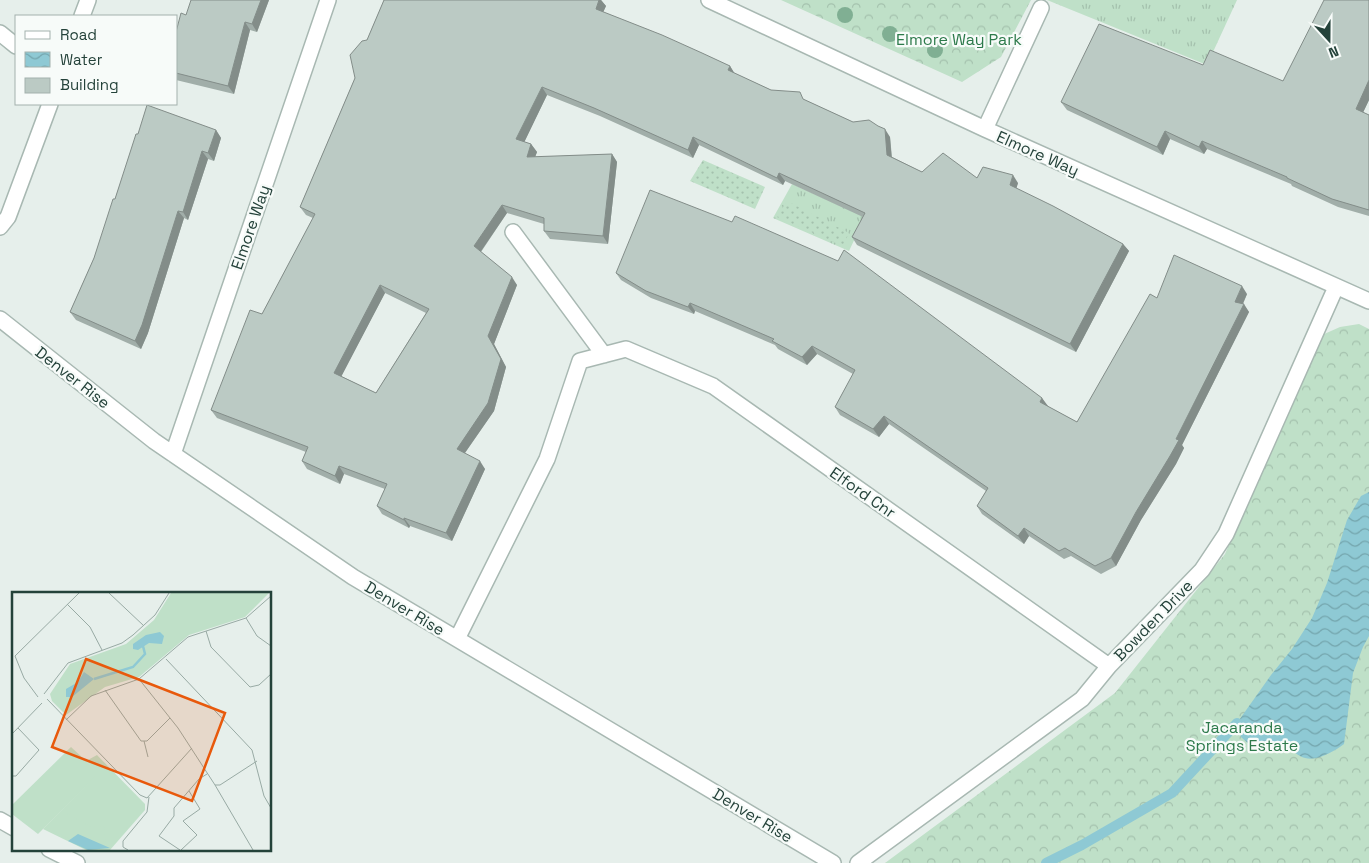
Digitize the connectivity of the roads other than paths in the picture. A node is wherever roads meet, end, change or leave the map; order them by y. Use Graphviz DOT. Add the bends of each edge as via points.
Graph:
graph roads {
  1 [pos="88,0"];
  2 [pos="328,0"];
  3 [pos="709,0"];
  4 [pos="1041,8"];
  5 [pos="82,15"];
  6 [pos="0,33"];
  7 [pos="15,45"];
  8 [pos="50,105"];
  9 [pos="984,129"];
  10 [pos="0,227"];
  11 [pos="513,232"];
  12 [pos="1336,287"];
  13 [pos="1369,301"];
  14 [pos="0,319"];
  15 [pos="604,355"];
  16 [pos="173,454"];
  17 [pos="457,639"];
  18 [pos="1109,666"];
  19 [pos="0,820"];
  20 [pos="12,827"];
  21 [pos="51,850"];
  22 [pos="77,863"];
  23 [pos="833,863"];
  24 [pos="858,863"];
  1 -- 5 [label="street"];
  2 -- 16 [label="street, Elmore Way"];
  3 -- 9 [label="street, Elmore Way"];
  4 -- 9 [label="street"];
  6 -- 7 [label="street"];
  8 -- 10 [label="street" via="8,217"];
  9 -- 12 [label="street, Elmore Way"];
  11 -- 15 [label="street"];
  12 -- 13 [label="street, Elmore Way"];
  12 -- 18 [label="street, Bowden Drive" via="1226,534 1202,570"];
  14 -- 16 [label="street, Denver Rise"];
  15 -- 17 [label="street, Elford Cnr" via="580,361 546,459"];
  15 -- 18 [label="street, Elford Cnr" via="626,349 713,386"];
  16 -- 17 [label="street, Denver Rise" via="353,577"];
  17 -- 23 [label="street, Denver Rise"];
  18 -- 24 [label="street, Bowden Drive" via="1082,699"];
  19 -- 20 [label="street"];
  21 -- 22 [label="street"];
}
